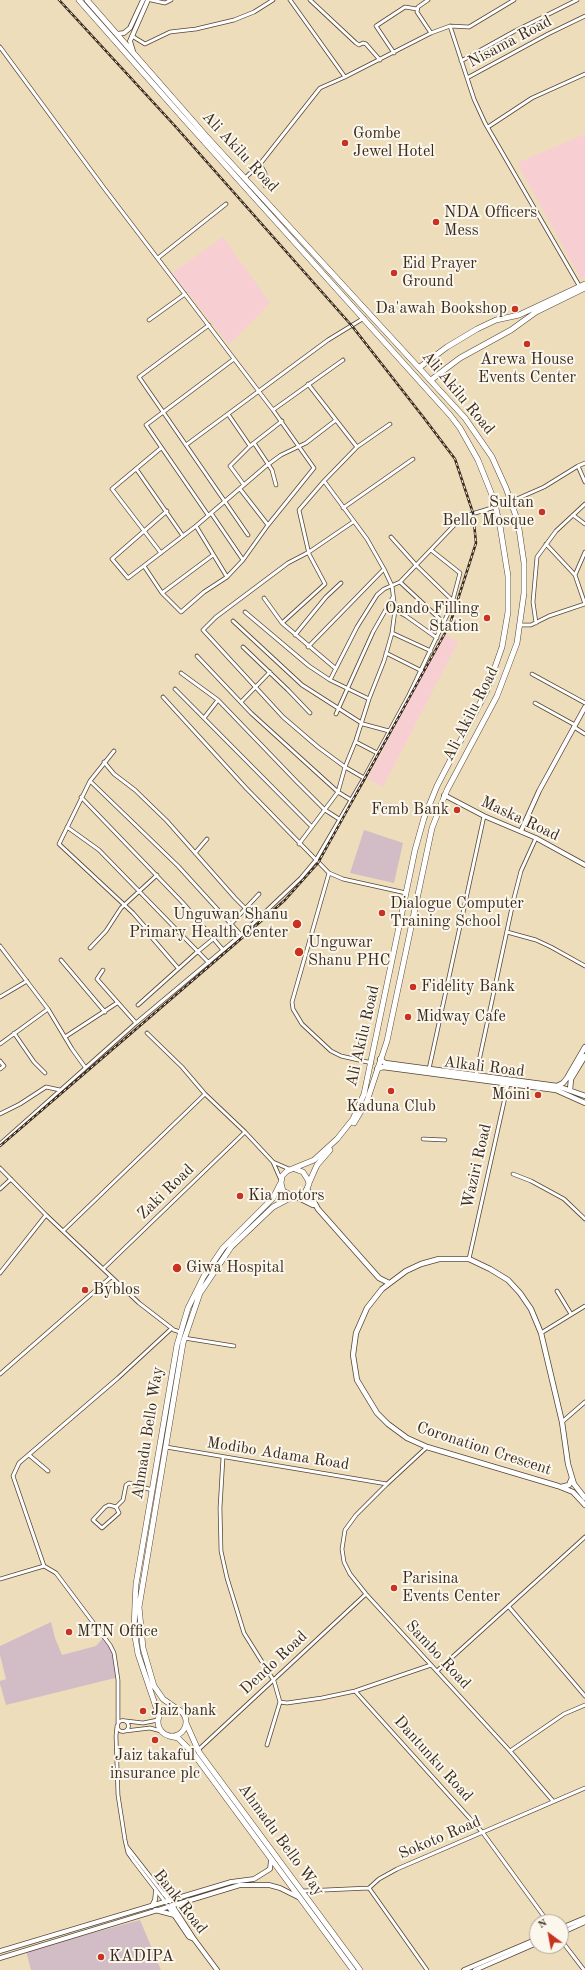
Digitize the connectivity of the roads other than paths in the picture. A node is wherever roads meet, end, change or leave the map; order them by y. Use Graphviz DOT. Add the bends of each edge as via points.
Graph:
graph roads {
  1 [pos="79,0"];
  2 [pos="87,0"];
  3 [pos="143,0"];
  4 [pos="150,0"];
  5 [pos="171,0"];
  6 [pos="273,0"];
  7 [pos="290,0"];
  8 [pos="310,0"];
  9 [pos="428,0"];
  10 [pos="514,0"];
  11 [pos="577,0"];
  12 [pos="417,9"];
  13 [pos="585,16"];
  14 [pos="450,26"];
  15 [pos="431,33"];
  16 [pos="117,34"];
  17 [pos="132,36"];
  18 [pos="0,47"];
  19 [pos="133,52"];
  20 [pos="394,53"];
  21 [pos="380,60"];
  22 [pos="461,61"];
  23 [pos="585,74"];
  24 [pos="345,77"];
  25 [pos="467,78"];
  26 [pos="185,116"];
  27 [pos="488,127"];
  28 [pos="260,164"];
  29 [pos="245,178"];
  30 [pos="265,186"];
  31 [pos="226,204"];
  32 [pos="158,258"];
  33 [pos="583,286"];
  34 [pos="185,294"];
  35 [pos="364,318"];
  36 [pos="150,320"];
  37 [pos="209,325"];
  38 [pos="234,359"];
  39 [pos="343,360"];
  40 [pos="420,367"];
  41 [pos="431,380"];
  42 [pos="308,384"];
  43 [pos="259,391"];
  44 [pos="273,410"];
  45 [pos="162,412"];
  46 [pos="228,414"];
  47 [pos="336,420"];
  48 [pos="282,421"];
  49 [pos="390,424"];
  50 [pos="254,443"];
  51 [pos="186,445"];
  52 [pos="250,446"];
  53 [pos="299,447"];
  54 [pos="357,447"];
  55 [pos="161,448"];
  56 [pos="413,459"];
  57 [pos="585,463"];
  58 [pos="268,465"];
  59 [pos="578,466"];
  60 [pos="137,470"];
  61 [pos="324,481"];
  62 [pos="585,482"];
  63 [pos="244,485"];
  64 [pos="276,485"];
  65 [pos="240,489"];
  66 [pos="512,501"];
  67 [pos="224,503"];
  68 [pos="585,504"];
  69 [pos="496,507"];
  70 [pos="343,508"];
  71 [pos="167,511"];
  72 [pos="211,513"];
  73 [pos="573,515"];
  74 [pos="208,516"];
  75 [pos="353,522"];
  76 [pos="585,524"];
  77 [pos="268,525"];
  78 [pos="196,526"];
  79 [pos="144,531"];
  80 [pos="248,535"];
  81 [pos="184,536"];
  82 [pos="391,537"];
  83 [pos="546,544"];
  84 [pos="431,550"];
  85 [pos="309,552"];
  86 [pos="585,552"];
  87 [pos="161,553"];
  88 [pos="213,555"];
  89 [pos="243,560"];
  90 [pos="416,565"];
  91 [pos="144,566"];
  92 [pos="384,569"];
  93 [pos="575,575"];
  94 [pos="227,577"];
  95 [pos="400,582"];
  96 [pos="341,583"];
  97 [pos="392,586"];
  98 [pos="162,593"];
  99 [pos="393,597"];
  100 [pos="264,598"];
  101 [pos="454,601"];
  102 [pos="585,604"];
  103 [pos="395,610"];
  104 [pos="245,612"];
  105 [pos="233,621"];
  106 [pos="443,622"];
  107 [pos="282,623"];
  108 [pos="536,623"];
  109 [pos="521,625"];
  110 [pos="392,632"];
  111 [pos="295,635"];
  112 [pos="437,638"];
  113 [pos="308,646"];
  114 [pos="243,647"];
  115 [pos="431,651"];
  116 [pos="386,653"];
  117 [pos="197,656"];
  118 [pos="335,668"];
  119 [pos="422,671"];
  120 [pos="270,672"];
  121 [pos="181,674"];
  122 [pos="532,674"];
  123 [pos="330,680"];
  124 [pos="255,687"];
  125 [pos="175,689"];
  126 [pos="349,689"];
  127 [pos="163,697"];
  128 [pos="369,699"];
  129 [pos="218,700"];
  130 [pos="241,702"];
  131 [pos="535,703"];
  132 [pos="585,703"];
  133 [pos="585,708"];
  134 [pos="339,710"];
  135 [pos="310,713"];
  136 [pos="336,714"];
  137 [pos="204,718"];
  138 [pos="362,724"];
  139 [pos="574,726"];
  140 [pos="389,731"];
  141 [pos="585,734"];
  142 [pos="356,742"];
  143 [pos="114,751"];
  144 [pos="377,753"];
  145 [pos="104,762"];
  146 [pos="344,767"];
  147 [pos="364,778"];
  148 [pos="90,781"];
  149 [pos="338,792"];
  150 [pos="444,795"];
  151 [pos="81,797"];
  152 [pos="351,800"];
  153 [pos="325,810"];
  154 [pos="484,816"];
  155 [pos="339,819"];
  156 [pos="311,826"];
  157 [pos="66,827"];
  158 [pos="521,831"];
  159 [pos="207,838"];
  160 [pos="536,838"];
  161 [pos="299,844"];
  162 [pos="194,853"];
  163 [pos="316,860"];
  164 [pos="585,865"];
  165 [pos="329,873"];
  166 [pos="157,875"];
  167 [pos="139,890"];
  168 [pos="406,893"];
  169 [pos="259,894"];
  170 [pos="125,904"];
  171 [pos="245,909"];
  172 [pos="257,920"];
  173 [pos="230,925"];
  174 [pos="507,932"];
  175 [pos="241,935"];
  176 [pos="214,939"];
  177 [pos="0,947"];
  178 [pos="90,948"];
  179 [pos="224,950"];
  180 [pos="199,951"];
  181 [pos="61,960"];
  182 [pos="209,962"];
  183 [pos="585,966"];
  184 [pos="178,968"];
  185 [pos="103,970"];
  186 [pos="27,981"];
  187 [pos="0,997"];
  188 [pos="117,1003"];
  189 [pos="138,1005"];
  190 [pos="48,1009"];
  191 [pos="105,1012"];
  192 [pos="136,1023"];
  193 [pos="14,1033"];
  194 [pos="147,1033"];
  195 [pos="65,1037"];
  196 [pos="0,1044"];
  197 [pos="585,1047"];
  198 [pos="585,1056"];
  199 [pos="380,1059"];
  200 [pos="0,1061"];
  201 [pos="372,1063"];
  202 [pos="85,1067"];
  203 [pos="0,1069"];
  204 [pos="377,1069"];
  205 [pos="429,1069"];
  206 [pos="45,1073"];
  207 [pos="476,1074"];
  208 [pos="508,1080"];
  209 [pos="557,1086"];
  210 [pos="60,1090"];
  211 [pos="570,1090"];
  212 [pos="205,1094"];
  213 [pos="585,1096"];
  214 [pos="585,1103"];
  215 [pos="0,1114"];
  216 [pos="246,1132"];
  217 [pos="423,1139"];
  218 [pos="445,1140"];
  219 [pos="0,1144"];
  220 [pos="273,1162"];
  221 [pos="0,1168"];
  222 [pos="293,1169"];
  223 [pos="513,1174"];
  224 [pos="11,1179"];
  225 [pos="281,1181"];
  226 [pos="308,1187"];
  227 [pos="0,1189"];
  228 [pos="295,1197"];
  229 [pos="318,1209"];
  230 [pos="46,1215"];
  231 [pos="585,1219"];
  232 [pos="63,1231"];
  233 [pos="469,1259"];
  234 [pos="103,1269"];
  235 [pos="0,1273"];
  236 [pos="111,1277"];
  237 [pos="379,1278"];
  238 [pos="389,1283"];
  239 [pos="382,1289"];
  240 [pos="557,1291"];
  241 [pos="585,1306"];
  242 [pos="571,1314"];
  243 [pos="171,1328"];
  244 [pos="180,1332"];
  245 [pos="541,1333"];
  246 [pos="184,1338"];
  247 [pos="234,1346"];
  248 [pos="0,1374"];
  249 [pos="585,1402"];
  250 [pos="562,1422"];
  251 [pos="165,1447"];
  252 [pos="427,1447"];
  253 [pos="29,1455"];
  254 [pos="223,1457"];
  255 [pos="48,1471"];
  256 [pos="572,1478"];
  257 [pos="387,1484"];
  258 [pos="558,1486"];
  259 [pos="152,1490"];
  260 [pos="585,1498"];
  261 [pos="585,1505"];
  262 [pos="116,1507"];
  263 [pos="585,1537"];
  264 [pos="44,1566"];
  265 [pos="0,1579"];
  266 [pos="366,1594"];
  267 [pos="508,1607"];
  268 [pos="431,1665"];
  269 [pos="437,1671"];
  270 [pos="274,1681"];
  271 [pos="355,1691"];
  272 [pos="585,1696"];
  273 [pos="280,1702"];
  274 [pos="585,1705"];
  275 [pos="176,1708"];
  276 [pos="118,1711"];
  277 [pos="158,1718"];
  278 [pos="125,1721"];
  279 [pos="186,1723"];
  280 [pos="118,1724"];
  281 [pos="124,1731"];
  282 [pos="161,1731"];
  283 [pos="169,1736"];
  284 [pos="116,1740"];
  285 [pos="268,1745"];
  286 [pos="198,1750"];
  287 [pos="510,1751"];
  288 [pos="585,1788"];
  289 [pos="553,1801"];
  290 [pos="483,1833"];
  291 [pos="127,1847"];
  292 [pos="269,1856"];
  293 [pos="369,1888"];
  294 [pos="156,1891"];
  295 [pos="303,1891"];
  296 [pos="164,1894"];
  297 [pos="178,1898"];
  298 [pos="167,1901"];
  299 [pos="303,1901"];
  300 [pos="182,1902"];
  301 [pos="152,1906"];
  302 [pos="170,1906"];
  303 [pos="155,1910"];
  304 [pos="176,1914"];
  305 [pos="542,1914"];
  306 [pos="585,1918"];
  307 [pos="585,1922"];
  308 [pos="569,1925"];
  309 [pos="569,1929"];
  310 [pos="529,1942"];
  311 [pos="529,1947"];
  312 [pos="569,1950"];
  313 [pos="0,1951"];
  314 [pos="0,1958"];
  315 [pos="217,1970"];
  316 [pos="353,1970"];
  317 [pos="360,1970"];
  318 [pos="427,1970"];
  319 [pos="464,1970"];
  320 [pos="475,1970"];
  321 [pos="584,1970"];
  1 -- 26 [label="main road, Ali Akilu Road"];
  2 -- 16 [label="main road, Ali Akilu Road"];
  3 -- 16 [label="street" via="130,28 124,33"];
  4 -- 5 [label="street" via="165,3"];
  4 -- 17 [label="street"];
  6 -- 17 [label="street" via="254,12 234,20 170,32 145,44"];
  7 -- 24 [label="street"];
  8 -- 21 [label="street" via="356,43 366,44"];
  9 -- 12 [label="street"];
  10 -- 14 [label="street" via="469,27"];
  11 -- 22 [label="street"];
  12 -- 15 [label="street"];
  12 -- 20 [label="street" via="405,7 376,26"];
  13 -- 25 [label="street, Nisama Road"];
  14 -- 15 [label="street"];
  14 -- 22 [label="street"];
  15 -- 20 [label="street"];
  16 -- 19 [label="main road, Ali Akilu Road"];
  17 -- 19 [label="street" via="130,41"];
  18 -- 32 [label="street"];
  19 -- 26 [label="main road, Ali Akilu Road"];
  20 -- 21 [label="street"];
  21 -- 24 [label="street"];
  22 -- 25 [label="street"];
  23 -- 27 [label="street" via="532,98"];
  24 -- 28 [label="street" via="320,88"];
  25 -- 27 [label="street"];
  26 -- 29 [label="main road, Ali Akilu Road"];
  26 -- 35 [label="main road, Ali Akilu Road"];
  27 -- 33 [label="street"];
  28 -- 29 [label="street"];
  28 -- 30 [label="street" via="265,173"];
  29 -- 40 [label="main road, Ali Akilu Road"];
  31 -- 32 [label="street"];
  32 -- 34 [label="street"];
  33 -- 40 [label="main road" via="520,315 496,320 470,332"];
  33 -- 41 [label="main road" via="460,358"];
  34 -- 36 [label="street"];
  34 -- 37 [label="street"];
  35 -- 43 [label="street" via="328,340"];
  35 -- 69 [label="main road, Ali Akilu Road" via="460,428 478,460"];
  37 -- 38 [label="street"];
  37 -- 45 [label="street" via="139,377"];
  38 -- 43 [label="street"];
  38 -- 45 [label="street"];
  39 -- 42 [label="street"];
  40 -- 41 [label="main road, Ali Akilu Road"];
  41 -- 66 [label="main road, Ali Akilu Road" via="484,443"];
  42 -- 44 [label="street"];
  42 -- 47 [label="street"];
  43 -- 44 [label="street"];
  43 -- 46 [label="street"];
  44 -- 48 [label="street"];
  45 -- 51 [label="street"];
  45 -- 55 [label="street" via="146,426"];
  46 -- 51 [label="street"];
  46 -- 52 [label="street"];
  47 -- 53 [label="street"];
  47 -- 54 [label="street"];
  48 -- 50 [label="street"];
  48 -- 53 [label="street"];
  49 -- 54 [label="street"];
  50 -- 52 [label="street"];
  50 -- 58 [label="street"];
  51 -- 67 [label="street"];
  52 -- 63 [label="street" via="230,466"];
  53 -- 58 [label="street" via="281,455"];
  53 -- 77 [label="street" via="314,468"];
  54 -- 61 [label="street"];
  55 -- 60 [label="street"];
  55 -- 74 [label="street"];
  56 -- 70 [label="street"];
  57 -- 59 [label="street"];
  58 -- 63 [label="street"];
  58 -- 64 [label="street"];
  59 -- 62 [label="street"];
  59 -- 66 [label="street" via="544,487"];
  60 -- 71 [label="street"];
  60 -- 79 [label="street" via="112,489"];
  61 -- 70 [label="street"];
  61 -- 85 [label="street" via="299,510"];
  63 -- 65 [label="street"];
  65 -- 67 [label="street"];
  65 -- 77 [label="street"];
  66 -- 109 [label="main road, Ali Akilu Road" via="521,536 524,563"];
  67 -- 72 [label="street"];
  67 -- 80 [label="street"];
  68 -- 73 [label="street"];
  69 -- 84 [label="street" via="462,517"];
  69 -- 168 [label="main road, Ali Akilu Road" via="508,576 508,612 502,647 487,690 429,803"];
  70 -- 75 [label="street"];
  71 -- 79 [label="street"];
  71 -- 81 [label="street"];
  72 -- 74 [label="street"];
  72 -- 89 [label="street"];
  73 -- 76 [label="street"];
  73 -- 83 [label="street"];
  74 -- 78 [label="street"];
  75 -- 85 [label="street"];
  75 -- 92 [label="street" via="374,550"];
  77 -- 89 [label="street"];
  78 -- 81 [label="street"];
  78 -- 88 [label="street"];
  79 -- 87 [label="street"];
  79 -- 91 [label="street" via="112,560 128,578"];
  81 -- 87 [label="street"];
  82 -- 90 [label="street"];
  83 -- 93 [label="street"];
  83 -- 108 [label="street" via="535,561 533,602"];
  84 -- 90 [label="street"];
  84 -- 101 [label="street" via="460,573"];
  85 -- 107 [label="street" via="324,585"];
  85 -- 124 [label="street" via="288,563 216,617 203,630"];
  86 -- 93 [label="street"];
  87 -- 91 [label="street"];
  88 -- 94 [label="street"];
  88 -- 98 [label="street"];
  89 -- 94 [label="street"];
  90 -- 95 [label="street"];
  90 -- 101 [label="street"];
  91 -- 98 [label="street"];
  92 -- 97 [label="street"];
  92 -- 113 [label="street"];
  93 -- 102 [label="street"];
  94 -- 98 [label="street" via="181,612"];
  95 -- 97 [label="street"];
  95 -- 106 [label="street"];
  96 -- 111 [label="street"];
  97 -- 99 [label="street"];
  97 -- 118 [label="street" via="378,595 356,627"];
  99 -- 103 [label="street"];
  99 -- 126 [label="street" via="373,632"];
  100 -- 107 [label="street"];
  101 -- 106 [label="street"];
  102 -- 108 [label="street"];
  103 -- 110 [label="street"];
  103 -- 112 [label="street"];
  104 -- 123 [label="street" via="309,666"];
  105 -- 134 [label="street" via="297,682"];
  106 -- 112 [label="street"];
  107 -- 111 [label="street"];
  108 -- 109 [label="street"];
  109 -- 150 [label="main road, Ali Akilu Road" via="505,678"];
  110 -- 115 [label="street"];
  110 -- 116 [label="street"];
  111 -- 113 [label="street"];
  112 -- 115 [label="street"];
  113 -- 118 [label="street"];
  114 -- 120 [label="street"];
  115 -- 119 [label="street"];
  116 -- 119 [label="street"];
  116 -- 128 [label="street"];
  117 -- 130 [label="street"];
  118 -- 123 [label="street"];
  119 -- 140 [label="street"];
  120 -- 124 [label="street"];
  120 -- 135 [label="street"];
  121 -- 129 [label="street"];
  122 -- 132 [label="street"];
  123 -- 126 [label="street"];
  124 -- 130 [label="street"];
  124 -- 146 [label="street" via="283,717"];
  125 -- 137 [label="street"];
  126 -- 128 [label="street"];
  126 -- 134 [label="street"];
  127 -- 161 [label="street"];
  128 -- 138 [label="street"];
  129 -- 137 [label="street"];
  129 -- 153 [label="street"];
  130 -- 149 [label="street"];
  131 -- 139 [label="street"];
  133 -- 139 [label="street"];
  134 -- 136 [label="street"];
  134 -- 138 [label="street"];
  137 -- 156 [label="street"];
  138 -- 140 [label="street"];
  138 -- 142 [label="street"];
  139 -- 141 [label="street"];
  139 -- 158 [label="street"];
  140 -- 144 [label="street"];
  142 -- 144 [label="street"];
  142 -- 146 [label="street"];
  143 -- 145 [label="street"];
  144 -- 147 [label="street"];
  145 -- 148 [label="street"];
  145 -- 162 [label="street" via="167,821"];
  146 -- 147 [label="street"];
  146 -- 149 [label="street"];
  147 -- 152 [label="street"];
  148 -- 151 [label="street"];
  148 -- 173 [label="street" via="178,866"];
  149 -- 152 [label="street"];
  149 -- 153 [label="street"];
  150 -- 154 [label="street, Maska Road"];
  150 -- 199 [label="main road, Ali Akilu Road" via="429,842 387,1041"];
  151 -- 157 [label="street"];
  151 -- 166 [label="street"];
  152 -- 155 [label="street"];
  153 -- 155 [label="street"];
  153 -- 156 [label="street"];
  154 -- 158 [label="street, Maska Road"];
  154 -- 205 [label="street"];
  155 -- 163 [label="street"];
  156 -- 161 [label="street"];
  157 -- 167 [label="street" via="99,850"];
  157 -- 170 [label="street" via="59,844"];
  158 -- 160 [label="street, Maska Road"];
  159 -- 162 [label="street"];
  160 -- 164 [label="street, Maska Road"];
  160 -- 174 [label="street" via="521,871"];
  161 -- 163 [label="street"];
  162 -- 171 [label="street"];
  163 -- 165 [label="street"];
  163 -- 172 [label="street" via="302,878"];
  165 -- 168 [label="street" via="343,879"];
  165 -- 201 [label="street" via="292,1002 293,1009 302,1024 331,1051"];
  166 -- 167 [label="street"];
  166 -- 176 [label="street"];
  167 -- 170 [label="street"];
  167 -- 180 [label="street"];
  168 -- 201 [label="main road, Ali Akilu Road"];
  169 -- 171 [label="street"];
  170 -- 178 [label="street"];
  170 -- 184 [label="street"];
  171 -- 172 [label="street"];
  171 -- 173 [label="street"];
  172 -- 175 [label="street"];
  173 -- 175 [label="street"];
  173 -- 176 [label="street"];
  174 -- 183 [label="street" via="551,946"];
  174 -- 207 [label="street"];
  175 -- 179 [label="street"];
  176 -- 179 [label="street"];
  176 -- 180 [label="street"];
  177 -- 186 [label="street"];
  179 -- 182 [label="street"];
  180 -- 182 [label="street"];
  180 -- 184 [label="street"];
  181 -- 191 [label="street"];
  182 -- 192 [label="street"];
  184 -- 189 [label="street"];
  185 -- 188 [label="street" via="97,979"];
  186 -- 187 [label="street"];
  186 -- 190 [label="street"];
  188 -- 191 [label="street"];
  188 -- 192 [label="street"];
  190 -- 193 [label="street"];
  190 -- 195 [label="street"];
  191 -- 195 [label="street"];
  192 -- 202 [label="street"];
  193 -- 196 [label="street"];
  193 -- 206 [label="street"];
  194 -- 212 [label="street"];
  195 -- 202 [label="street"];
  197 -- 209 [label="main road" via="567,1078"];
  198 -- 211 [label="main road" via="571,1079"];
  199 -- 204 [label="main road, Ali Akilu Road"];
  199 -- 205 [label="main road, Alkali Road"];
  200 -- 203 [label="street" via="4,1066"];
  201 -- 222 [label="main road, Ali Akilu Road" via="358,1108 344,1130 314,1160"];
  202 -- 210 [label="street"];
  204 -- 208 [label="main road, Alkali Road" via="383,1067"];
  204 -- 226 [label="main road, Ali Akilu Road" via="360,1113 345,1135 317,1165"];
  205 -- 207 [label="main road, Alkali Road"];
  207 -- 208 [label="main road, Alkali Road"];
  208 -- 209 [label="main road, Alkali Road"];
  208 -- 214 [label="main road, Alkali Road" via="556,1090"];
  208 -- 233 [label="street, Waziri Road"];
  209 -- 211 [label="main road, Alkali Road"];
  210 -- 215 [label="street" via="46,1087"];
  210 -- 219 [label="street"];
  211 -- 213 [label="main road, Alkali Road"];
  212 -- 216 [label="street"];
  212 -- 232 [label="street"];
  216 -- 220 [label="street"];
  216 -- 234 [label="street, Zaki Road"];
  217 -- 218 [label="street"];
  220 -- 222 [label="street"];
  220 -- 225 [label="street"];
  221 -- 224 [label="street"];
  222 -- 225 [label="main road" via="284,1173"];
  222 -- 226 [label="main road" via="304,1172"];
  223 -- 231 [label="street" via="548,1189"];
  224 -- 227 [label="street"];
  224 -- 230 [label="street"];
  225 -- 228 [label="main road" via="283,1191"];
  225 -- 244 [label="main road, Ahmadu Bello Way" via="270,1201 235,1235 213,1262 194,1293"];
  226 -- 228 [label="main road"];
  226 -- 229 [label="main road"];
  228 -- 229 [label="main road"];
  228 -- 246 [label="main road, Ahmadu Bello Way" via="273,1207 231,1247 200,1293"];
  229 -- 237 [label="main road"];
  230 -- 232 [label="street"];
  230 -- 235 [label="street"];
  232 -- 234 [label="street"];
  233 -- 238 [label="main road, Coronation Crescent" via="439,1259 421,1264"];
  233 -- 245 [label="main road, Coronation Crescent" via="508,1280 531,1309"];
  234 -- 236 [label="street"];
  236 -- 243 [label="street" via="139,1304"];
  236 -- 248 [label="street"];
  237 -- 238 [label="main road"];
  237 -- 239 [label="main road"];
  238 -- 239 [label="main road, Coronation Crescent"];
  239 -- 252 [label="main road, Coronation Crescent" via="366,1308 356,1333 353,1355 356,1380 377,1413 388,1424 407,1438"];
  240 -- 242 [label="street"];
  241 -- 242 [label="street"];
  242 -- 245 [label="street"];
  243 -- 244 [label="street"];
  243 -- 253 [label="street"];
  244 -- 259 [label="main road, Ahmadu Bello Way"];
  245 -- 250 [label="main road, Coronation Crescent"];
  246 -- 247 [label="street"];
  246 -- 251 [label="main road, Ahmadu Bello Way"];
  249 -- 250 [label="street"];
  250 -- 256 [label="main road, Coronation Crescent"];
  251 -- 254 [label="street, Modibo Adama Road"];
  251 -- 275 [label="main road, Ahmadu Bello Way" via="139,1607 143,1648 154,1686 163,1699"];
  252 -- 257 [label="street, Sambo Road"];
  252 -- 258 [label="main road, Coronation Crescent"];
  253 -- 255 [label="street"];
  253 -- 264 [label="street" via="20,1463 14,1476"];
  254 -- 257 [label="street, Modibo Adama Road"];
  254 -- 270 [label="street" via="221,1551 227,1578 244,1633"];
  256 -- 258 [label="main road" via="567,1486"];
  256 -- 260 [label="main road, Coronation Crescent"];
  257 -- 266 [label="street, Sambo Road" via="356,1515 345,1530 342,1540 344,1562"];
  258 -- 261 [label="main road, Coronation Crescent" via="576,1495"];
  259 -- 262 [label="street" via="129,1483 126,1485 123,1500"];
  259 -- 277 [label="main road, Ahmadu Bello Way" via="136,1584 134,1631 138,1654"];
  262 -- 262 [label="street" via="105,1507 93,1521 103,1528 118,1515"];
  263 -- 267 [label="street"];
  264 -- 265 [label="street"];
  264 -- 276 [label="street, Bank Road" via="56,1573 110,1645 114,1653 118,1680"];
  266 -- 268 [label="street, Sambo Road"];
  266 -- 270 [label="street, Dendo Road"];
  267 -- 269 [label="street"];
  267 -- 272 [label="street"];
  268 -- 269 [label="street, Sambo Road"];
  268 -- 271 [label="street"];
  269 -- 287 [label="street, Sambo Road"];
  270 -- 273 [label="street"];
  270 -- 286 [label="street, Dendo Road"];
  271 -- 273 [label="street" via="287,1704"];
  271 -- 290 [label="street, Dantunku Road"];
  273 -- 285 [label="street"];
  274 -- 287 [label="street" via="564,1714"];
  275 -- 277 [label="main road" via="166,1709"];
  275 -- 279 [label="main road" via="184,1715"];
  276 -- 278 [label="street"];
  276 -- 280 [label="street, Bank Road"];
  277 -- 278 [label="street" via="143,1723"];
  277 -- 282 [label="main road"];
  278 -- 280 [label="street"];
  278 -- 281 [label="street" via="129,1726"];
  279 -- 283 [label="main road" via="180,1733"];
  279 -- 286 [label="main road, Ahmadu Bello Way"];
  280 -- 281 [label="street"];
  280 -- 284 [label="street, Bank Road"];
  281 -- 282 [label="street" via="150,1728"];
  281 -- 284 [label="street" via="119,1733"];
  282 -- 283 [label="main road"];
  283 -- 292 [label="main road, Ahmadu Bello Way" via="178,1738 194,1753"];
  284 -- 291 [label="street, Bank Road" via="121,1822"];
  286 -- 295 [label="main road, Ahmadu Bello Way"];
  287 -- 289 [label="street, Sambo Road"];
  288 -- 289 [label="street, Sokoto Road"];
  289 -- 290 [label="street, Sokoto Road"];
  290 -- 293 [label="street, Sokoto Road" via="385,1875"];
  290 -- 305 [label="street, Dantunku Road"];
  291 -- 294 [label="street, Bank Road" via="133,1860"];
  291 -- 296 [label="street, Bank Road"];
  292 -- 297 [label="street" via="272,1864 270,1869 258,1877 231,1882"];
  292 -- 299 [label="main road, Ahmadu Bello Way"];
  293 -- 295 [label="street"];
  293 -- 318 [label="street"];
  294 -- 298 [label="street, Bank Road"];
  294 -- 301 [label="street"];
  295 -- 317 [label="main road, Ahmadu Bello Way"];
  296 -- 297 [label="street"];
  296 -- 298 [label="street, Bank Road"];
  297 -- 298 [label="street"];
  298 -- 301 [label="street"];
  298 -- 302 [label="street, Bank Road"];
  299 -- 300 [label="street" via="280,1888 260,1884 230,1887"];
  299 -- 316 [label="main road, Ahmadu Bello Way"];
  300 -- 302 [label="street"];
  300 -- 304 [label="street"];
  301 -- 313 [label="street"];
  302 -- 303 [label="street"];
  302 -- 304 [label="street, Bank Road"];
  303 -- 304 [label="street"];
  303 -- 314 [label="street"];
  304 -- 315 [label="street, Bank Road" via="189,1937 194,1939"];
  306 -- 308 [label="street"];
  307 -- 309 [label="street"];
  310 -- 319 [label="street"];
  311 -- 320 [label="street"];
  312 -- 321 [label="street"];
}
